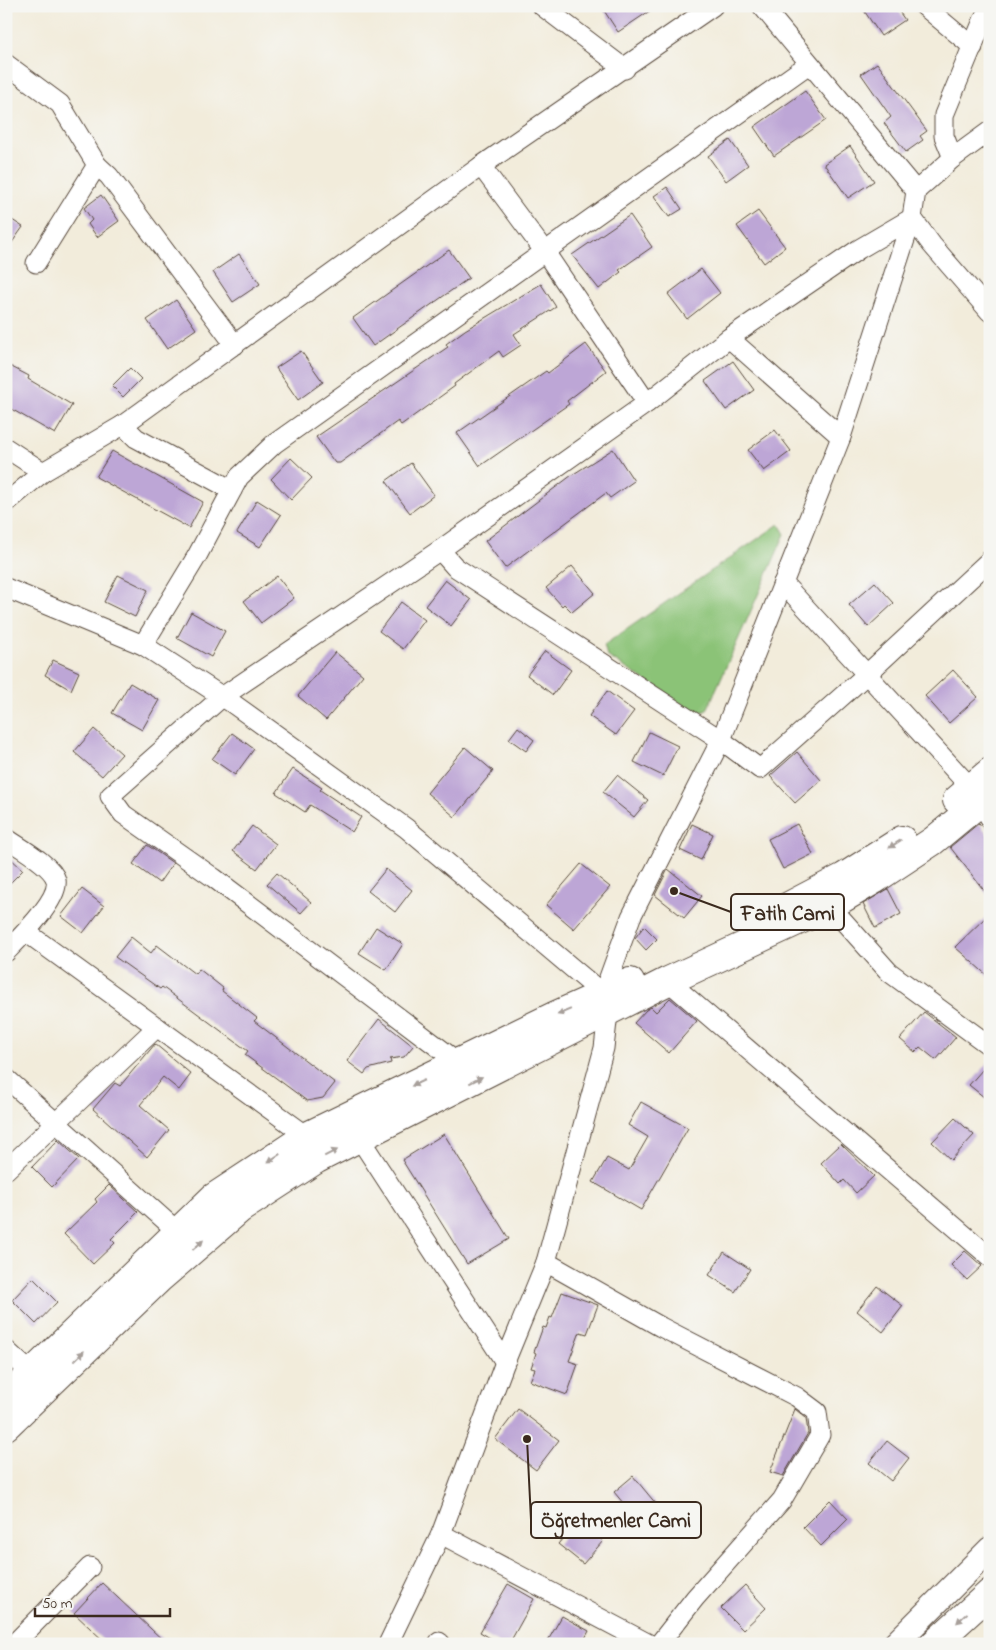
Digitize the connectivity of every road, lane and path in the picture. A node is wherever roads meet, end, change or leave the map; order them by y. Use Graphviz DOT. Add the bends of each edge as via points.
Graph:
graph roads {
  1 [pos="542,6"];
  2 [pos="712,6"];
  3 [pos="762,6"];
  4 [pos="924,6"];
  5 [pos="988,6"];
  6 [pos="973,47"];
  7 [pos="6,64"];
  8 [pos="809,64"];
  9 [pos="625,69"];
  10 [pos="990,131"];
  11 [pos="953,158"];
  12 [pos="96,165"];
  13 [pos="481,166"];
  14 [pos="916,192"];
  15 [pos="912,218"];
  16 [pos="545,252"];
  17 [pos="36,263"];
  18 [pos="990,312"];
  19 [pos="730,338"];
  20 [pos="235,345"];
  21 [pos="647,403"];
  22 [pos="123,425"];
  23 [pos="841,437"];
  24 [pos="6,448"];
  25 [pos="43,472"];
  26 [pos="232,490"];
  27 [pos="6,502"];
  28 [pos="440,550"];
  29 [pos="990,560"];
  30 [pos="783,583"];
  31 [pos="6,588"];
  32 [pos="143,645"];
  33 [pos="866,675"];
  34 [pos="222,697"];
  35 [pos="721,740"];
  36 [pos="984,795"];
  37 [pos="6,838"];
  38 [pos="830,906"];
  39 [pos="26,932"];
  40 [pos="6,952"];
  41 [pos="668,981"];
  42 [pos="605,1003"];
  43 [pos="157,1027"];
  44 [pos="990,1045"];
  45 [pos="459,1063"];
  46 [pos="6,1078"];
  47 [pos="55,1122"];
  48 [pos="307,1136"];
  49 [pos="360,1139"];
  50 [pos="6,1170"];
  51 [pos="178,1232"];
  52 [pos="990,1257"];
  53 [pos="546,1262"];
  54 [pos="6,1350"];
  55 [pos="506,1362"];
  56 [pos="39,1380"];
  57 [pos="6,1398"];
  58 [pos="6,1426"];
  59 [pos="441,1534"];
  60 [pos="990,1549"];
  61 [pos="90,1567"];
  62 [pos="990,1593"];
  63 [pos="14,1644"];
  64 [pos="388,1644"];
  65 [pos="649,1644"];
  66 [pos="659,1644"];
  67 [pos="895,1644"];
  68 [pos="934,1644"];
  1 -- 9 [label="street"];
  2 -- 9 [label="street"];
  3 -- 8 [label="street"];
  4 -- 6 [label="street"];
  5 -- 6 [label="street"];
  6 -- 11 [label="street" via="944,116 944,136"];
  7 -- 12 [label="street" via="60,104"];
  8 -- 14 [label="street"];
  8 -- 16 [label="street"];
  9 -- 13 [label="street"];
  10 -- 11 [label="street"];
  11 -- 14 [label="street"];
  12 -- 17 [label="street"];
  12 -- 20 [label="street" via="110,176"];
  13 -- 16 [label="street"];
  13 -- 20 [label="street"];
  14 -- 15 [label="street"];
  15 -- 18 [label="street"];
  15 -- 19 [label="street" via="858,249"];
  15 -- 23 [label="street"];
  16 -- 21 [label="street"];
  16 -- 26 [label="street" via="274,444 239,477"];
  19 -- 21 [label="street"];
  19 -- 23 [label="street"];
  20 -- 22 [label="street"];
  21 -- 28 [label="street"];
  22 -- 25 [label="street"];
  22 -- 26 [label="street" via="136,438"];
  23 -- 30 [label="street"];
  24 -- 25 [label="street"];
  25 -- 27 [label="street"];
  26 -- 32 [label="street" via="197,556"];
  28 -- 34 [label="street"];
  28 -- 35 [label="street" via="454,567"];
  29 -- 33 [label="street"];
  30 -- 33 [label="street"];
  30 -- 35 [label="street"];
  31 -- 32 [label="street"];
  32 -- 34 [label="street"];
  33 -- 35 [label="street" via="760,769"];
  33 -- 36 [label="street"];
  34 -- 42 [label="street" via="406,828"];
  34 -- 45 [label="street" via="110,796 122,814 214,878"];
  35 -- 42 [label="street" via="631,917"];
  36 -- 38 [label="main road" via="933,841"];
  36 -- 42 [label="main road, one-way" via="935,818 844,877"];
  37 -- 39 [label="street" via="48,868 56,880 53,897"];
  38 -- 41 [label="main road"];
  38 -- 44 [label="street" via="889,972"];
  39 -- 40 [label="street"];
  39 -- 43 [label="street"];
  41 -- 42 [label="main road"];
  41 -- 52 [label="street"];
  42 -- 45 [label="main road, one-way"];
  49 -- 42 [label="main road, one-way"];
  42 -- 53 [label="street" via="604,1048"];
  43 -- 47 [label="street"];
  43 -- 48 [label="street"];
  45 -- 48 [label="main road, one-way"];
  46 -- 47 [label="street"];
  47 -- 50 [label="street"];
  47 -- 51 [label="street"];
  48 -- 51 [label="main road, one-way" via="213,1198"];
  49 -- 55 [label="street"];
  56 -- 49 [label="main road, one-way" via="240,1209 317,1159"];
  51 -- 56 [label="main road"];
  53 -- 55 [label="street"];
  53 -- 66 [label="street" via="661,1327 797,1397 817,1412 820,1435 782,1500 695,1598"];
  54 -- 56 [label="street"];
  55 -- 59 [label="street"];
  56 -- 57 [label="main road"];
  56 -- 58 [label="main road"];
  59 -- 64 [label="street"];
  59 -- 65 [label="street"];
  60 -- 67 [label="street"];
  61 -- 63 [label="street"];
  62 -- 68 [label="main road, one-way"];
}
